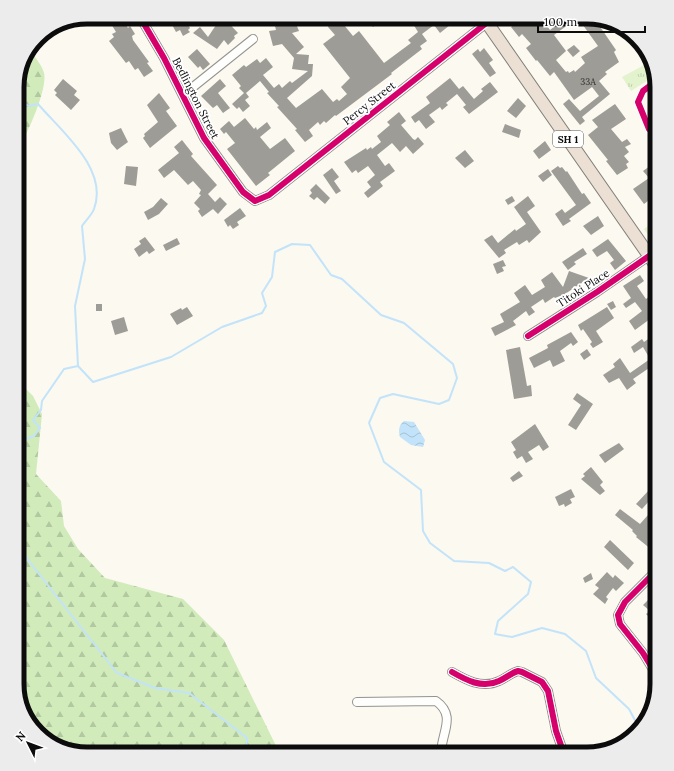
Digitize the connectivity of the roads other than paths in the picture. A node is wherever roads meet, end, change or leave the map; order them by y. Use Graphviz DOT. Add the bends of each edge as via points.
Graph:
graph roads {
  1 [pos="144,24"];
  2 [pos="482,24"];
  3 [pos="491,24"];
  4 [pos="253,39"];
  5 [pos="182,95"];
  6 [pos="255,201"];
  7 [pos="649,256"];
  8 [pos="528,336"];
  9 [pos="650,577"];
  10 [pos="650,664"];
  11 [pos="452,672"];
  12 [pos="357,702"];
  13 [pos="442,747"];
  14 [pos="562,747"];
  1 -- 5 [label="street, Bedlington Street"];
  2 -- 6 [label="street, Percy Street" via="269,195"];
  3 -- 7 [label="highway, SH 1"];
  4 -- 5 [label="street"];
  5 -- 6 [label="street, Bedlington Street" via="213,153 244,192"];
  7 -- 8 [label="street, Titoki Place"];
  9 -- 10 [label="street" via="625,602 618,614 620,624"];
  11 -- 14 [label="street" via="475,684 498,682 518,671 542,682 548,691"];
  12 -- 13 [label="street" via="436,701 446,712 447,718"];
}
